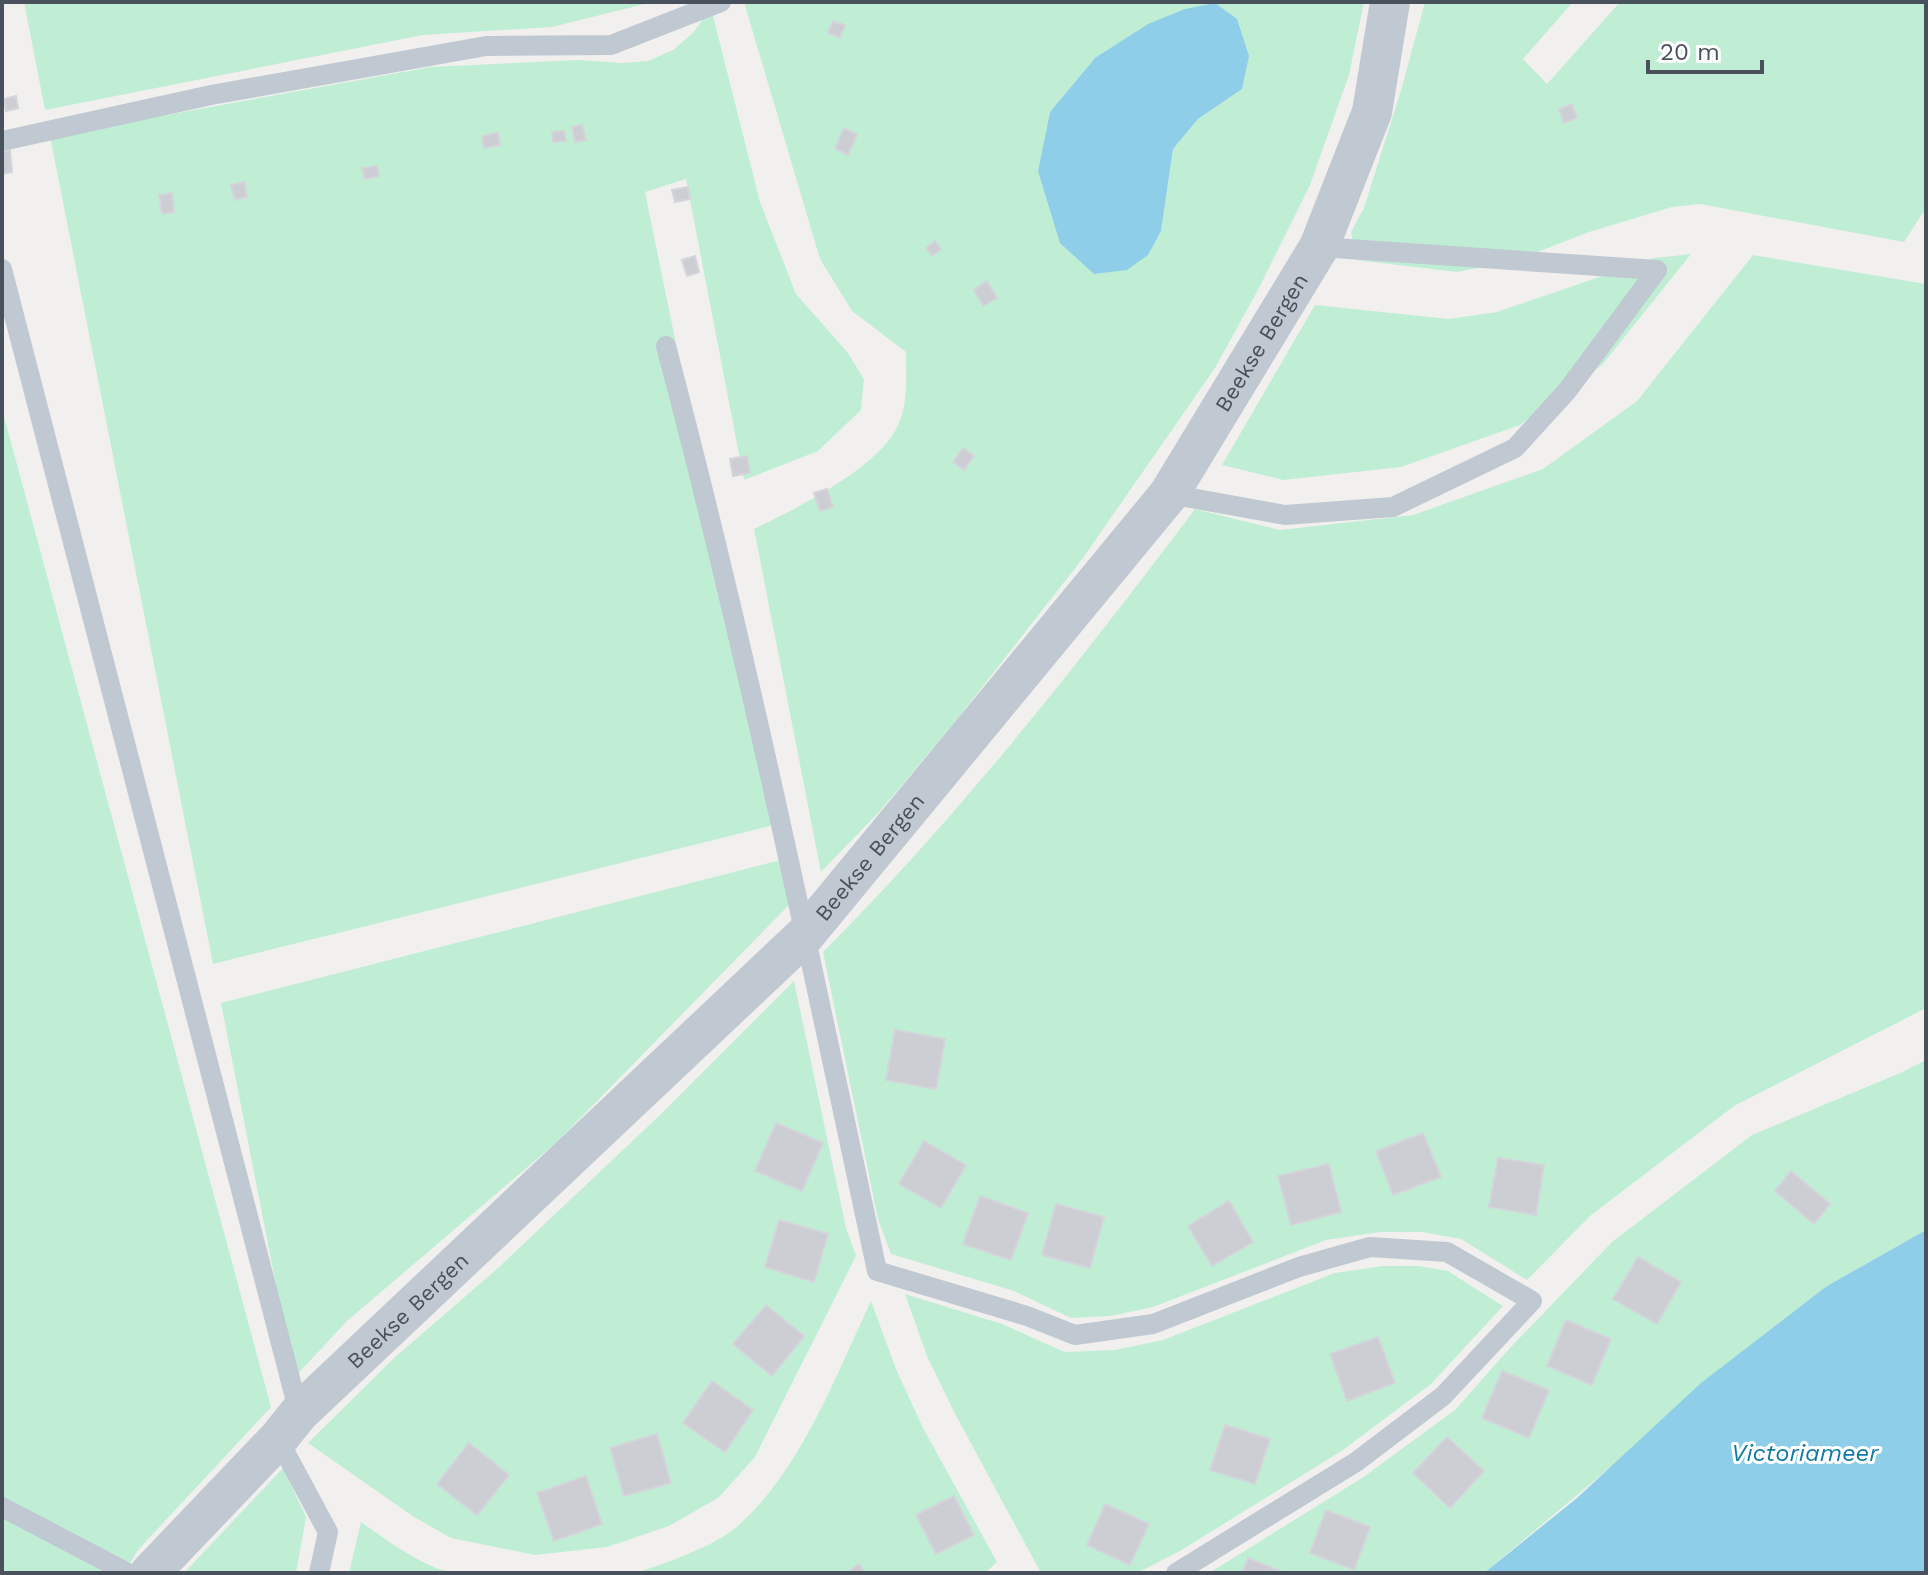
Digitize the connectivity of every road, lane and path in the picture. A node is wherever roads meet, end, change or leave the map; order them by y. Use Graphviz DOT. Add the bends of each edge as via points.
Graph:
graph roads {
  1 [pos="721,2"];
  2 [pos="1390,2"];
  3 [pos="2,141"];
  4 [pos="1319,247"];
  5 [pos="2,269"];
  6 [pos="666,346"];
  7 [pos="1169,494"];
  8 [pos="805,935"];
  9 [pos="288,1426"];
  10 [pos="2,1507"];
  11 [pos="128,1573"];
  12 [pos="150,1573"];
  13 [pos="319,1573"];
  14 [pos="1176,1573"];
  1 -- 3 [label="lane" via="611,45 486,46 211,95"];
  2 -- 4 [label="street, Beekse Bergen" via="1372,112"];
  4 -- 7 [label="street, Beekse Bergen"];
  4 -- 7 [label="lane" via="1657,270 1567,391 1515,448 1393,507 1285,515"];
  5 -- 9 [label="lane"];
  6 -- 8 [label="lane" via="709,507"];
  7 -- 8 [label="street, Beekse Bergen"];
  8 -- 9 [label="street, Beekse Bergen"];
  8 -- 14 [label="lane" via="877,1271 1075,1335 1153,1324 1299,1267 1370,1247 1447,1252 1532,1301 1443,1396 1356,1462"];
  9 -- 12 [label="street, Beekse Bergen"];
  9 -- 13 [label="lane" via="328,1532"];
  10 -- 11 [label="lane"];
}
